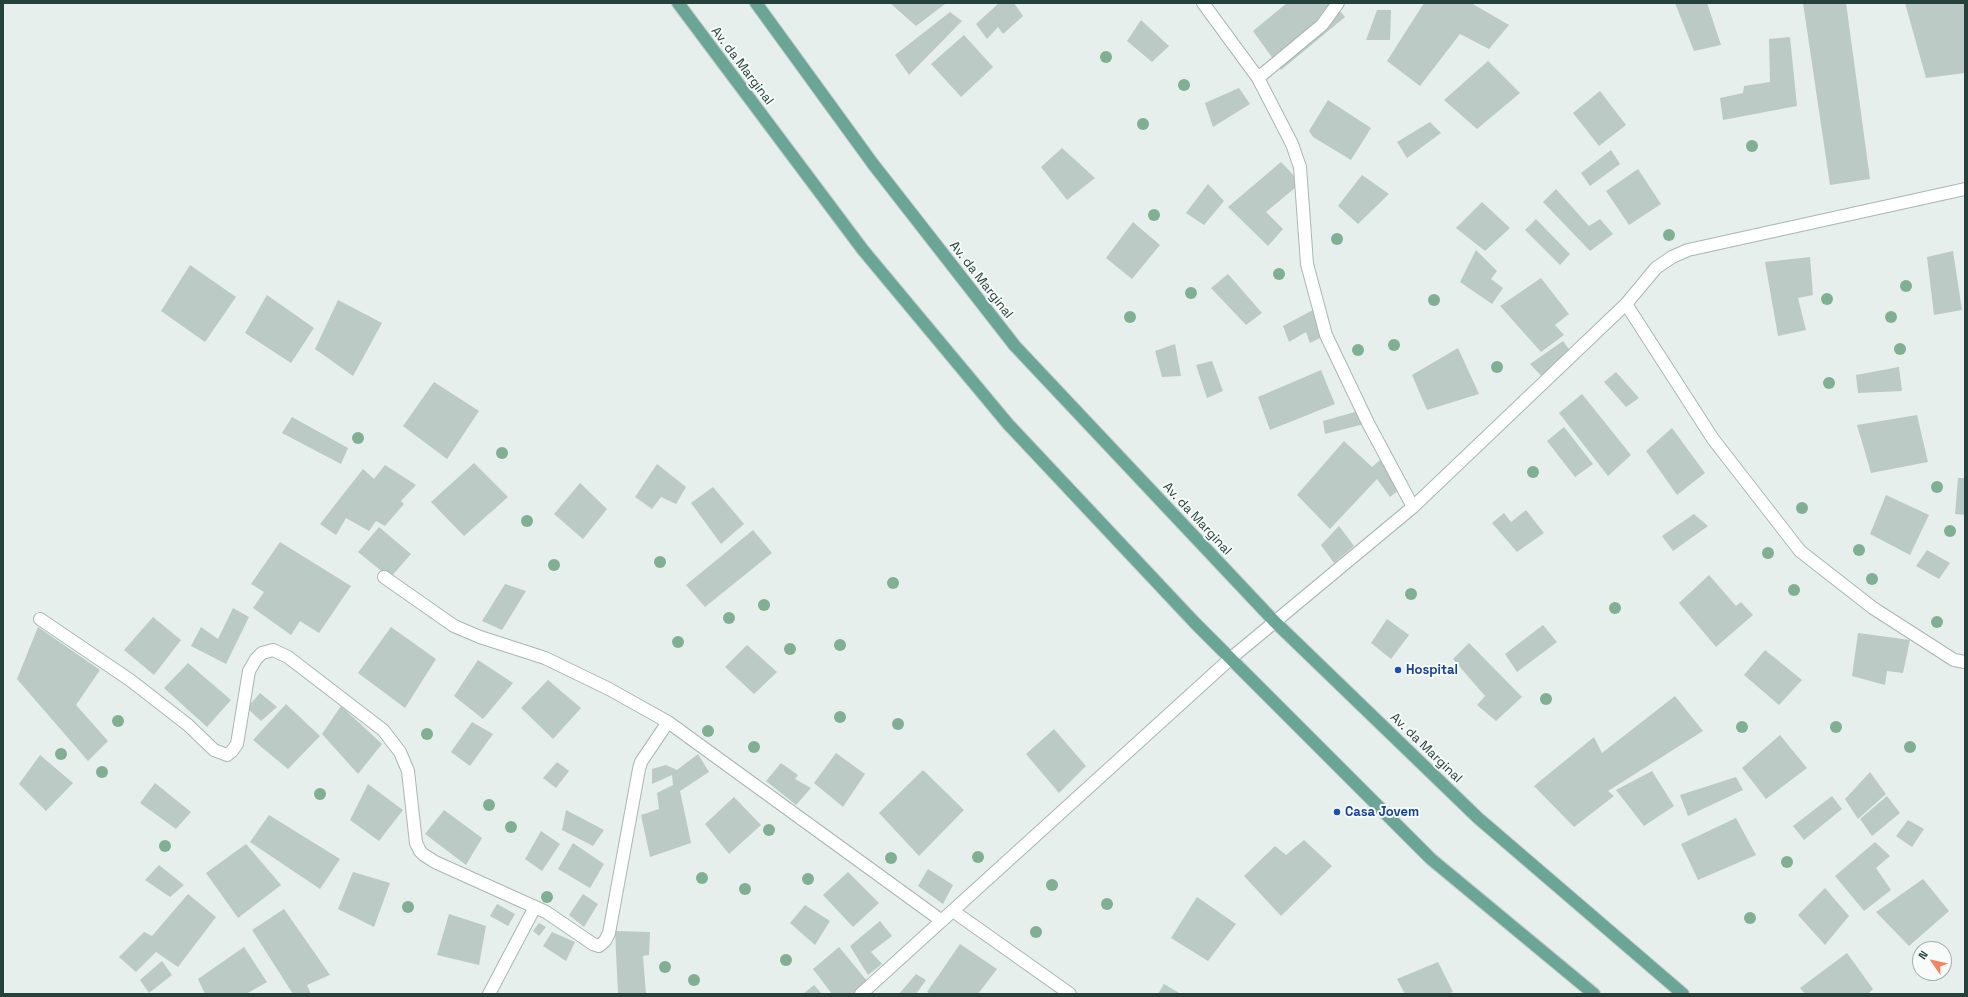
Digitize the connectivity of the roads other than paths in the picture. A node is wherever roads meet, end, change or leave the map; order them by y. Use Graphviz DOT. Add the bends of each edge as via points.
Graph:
graph roads {
  1 [pos="678,3"];
  2 [pos="756,3"];
  3 [pos="1203,3"];
  4 [pos="1338,3"];
  5 [pos="1258,78"];
  6 [pos="1965,189"];
  7 [pos="1626,304"];
  8 [pos="1413,507"];
  9 [pos="384,578"];
  10 [pos="40,619"];
  11 [pos="1274,621"];
  12 [pos="1230,660"];
  13 [pos="1965,662"];
  14 [pos="668,722"];
  15 [pos="535,907"];
  16 [pos="953,911"];
  17 [pos="942,921"];
  18 [pos="489,994"];
  19 [pos="861,994"];
  20 [pos="1070,994"];
  21 [pos="1594,994"];
  22 [pos="1683,994"];
  1 -- 12 [label="main road, Av. da Marginal" via="863,250 1008,424 1117,543"];
  2 -- 11 [label="main road, Av. da Marginal" via="873,164 1015,346"];
  3 -- 5 [label="street"];
  4 -- 5 [label="street" via="1322,25"];
  5 -- 8 [label="street" via="1292,144 1300,167 1307,264 1326,335 1368,423"];
  6 -- 7 [label="street" via="1688,250 1656,268"];
  7 -- 8 [label="street"];
  7 -- 13 [label="street" via="1713,439 1800,551 1873,608 1954,660"];
  8 -- 11 [label="street"];
  9 -- 14 [label="street" via="454,626 545,658 609,689"];
  10 -- 15 [label="street" via="130,680 188,725 214,750 226,755 238,744 249,671 256,659 262,653 273,650 288,658 383,730 400,752 408,771 416,843 420,851 435,862"];
  11 -- 12 [label="street"];
  11 -- 22 [label="main road, Av. da Marginal" via="1478,818"];
  12 -- 16 [label="street"];
  12 -- 21 [label="main road, Av. da Marginal" via="1431,859"];
  14 -- 15 [label="street" via="639,769 606,941 599,946 593,944"];
  14 -- 17 [label="street"];
  15 -- 18 [label="street"];
  16 -- 17 [label="street"];
  16 -- 20 [label="street"];
  17 -- 19 [label="street"];
}
